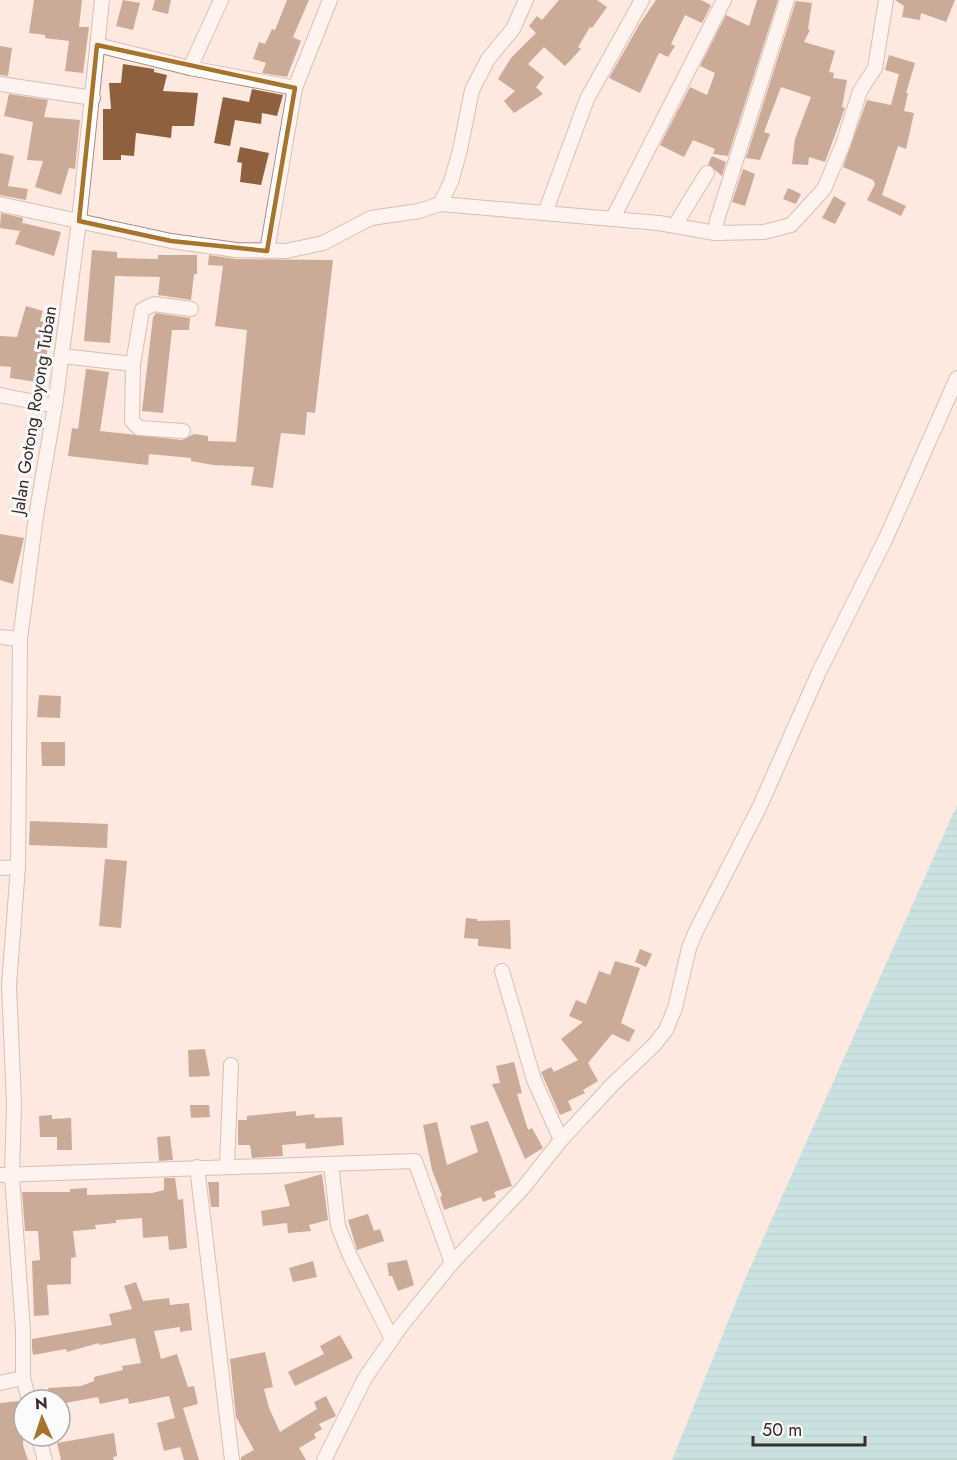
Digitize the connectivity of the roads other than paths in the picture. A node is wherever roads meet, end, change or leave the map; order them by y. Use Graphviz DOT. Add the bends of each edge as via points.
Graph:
graph roads {
  1 [pos="102,0"];
  2 [pos="221,0"];
  3 [pos="330,0"];
  4 [pos="526,0"];
  5 [pos="642,0"];
  6 [pos="724,0"];
  7 [pos="787,0"];
  8 [pos="886,0"];
  9 [pos="97,45"];
  10 [pos="190,68"];
  11 [pos="0,84"];
  12 [pos="295,88"];
  13 [pos="93,98"];
  14 [pos="707,173"];
  15 [pos="0,204"];
  16 [pos="440,204"];
  17 [pos="545,213"];
  18 [pos="613,218"];
  19 [pos="79,221"];
  20 [pos="675,225"];
  21 [pos="715,233"];
  22 [pos="267,251"];
  23 [pos="191,309"];
  24 [pos="62,356"];
  25 [pos="133,364"];
  26 [pos="957,378"];
  27 [pos="0,395"];
  28 [pos="55,406"];
  29 [pos="183,431"];
  30 [pos="0,637"];
  31 [pos="20,639"];
  32 [pos="18,867"];
  33 [pos="0,868"];
  34 [pos="502,970"];
  35 [pos="231,1065"];
  36 [pos="561,1140"];
  37 [pos="331,1164"];
  38 [pos="227,1165"];
  39 [pos="197,1167"];
  40 [pos="6,1176"];
  41 [pos="452,1263"];
  42 [pos="392,1339"];
  43 [pos="23,1378"];
  44 [pos="0,1383"];
  45 [pos="26,1388"];
  46 [pos="232,1460"];
  47 [pos="324,1460"];
  1 -- 9 [label="street, Jalan Gotong Royong Tuban"];
  2 -- 10 [label="street"];
  3 -- 12 [label="street"];
  4 -- 16 [label="street" via="513,28 488,59 472,90 460,150"];
  5 -- 17 [label="street" via="587,99"];
  6 -- 18 [label="street"];
  7 -- 21 [label="street"];
  8 -- 21 [label="street" via="875,68 860,91 824,189 791,225 764,232"];
  9 -- 10 [label="street"];
  9 -- 13 [label="street, Jalan Gotong Royong Tuban"];
  10 -- 12 [label="street"];
  11 -- 13 [label="street"];
  12 -- 22 [label="street"];
  13 -- 19 [label="street, Jalan Gotong Royong Tuban"];
  14 -- 20 [label="street"];
  15 -- 19 [label="street"];
  16 -- 17 [label="street"];
  16 -- 22 [label="street" via="371,218 323,243"];
  17 -- 18 [label="street"];
  18 -- 20 [label="street"];
  19 -- 22 [label="street" via="171,241"];
  19 -- 24 [label="street, Jalan Gotong Royong Tuban"];
  20 -- 21 [label="street"];
  23 -- 25 [label="street" via="154,304 142,310"];
  24 -- 25 [label="street"];
  24 -- 28 [label="street, Jalan Gotong Royong Tuban"];
  25 -- 29 [label="street" via="132,421 140,428"];
  26 -- 36 [label="street" via="760,806 696,931 666,1030"];
  27 -- 28 [label="street"];
  28 -- 31 [label="street, Jalan Gotong Royong Tuban"];
  30 -- 31 [label="street"];
  31 -- 32 [label="street, Jalan Gotong Royong Tuban"];
  32 -- 33 [label="street"];
  32 -- 40 [label="street, Jalan Gotong Royong Tuban" via="9,985 14,1103"];
  34 -- 36 [label="street" via="534,1080"];
  35 -- 38 [label="street"];
  36 -- 41 [label="street"];
  37 -- 38 [label="street"];
  37 -- 41 [label="street" via="415,1161"];
  37 -- 42 [label="street" via="338,1226"];
  38 -- 39 [label="street"];
  39 -- 40 [label="street"];
  39 -- 46 [label="street"];
  40 -- 43 [label="street, Jalan Gotong Royong Tuban" via="23,1331"];
  41 -- 42 [label="street"];
  42 -- 47 [label="street" via="355,1396"];
  43 -- 44 [label="street"];
  43 -- 45 [label="street, Jalan Gotong Royong Tuban"];
}
